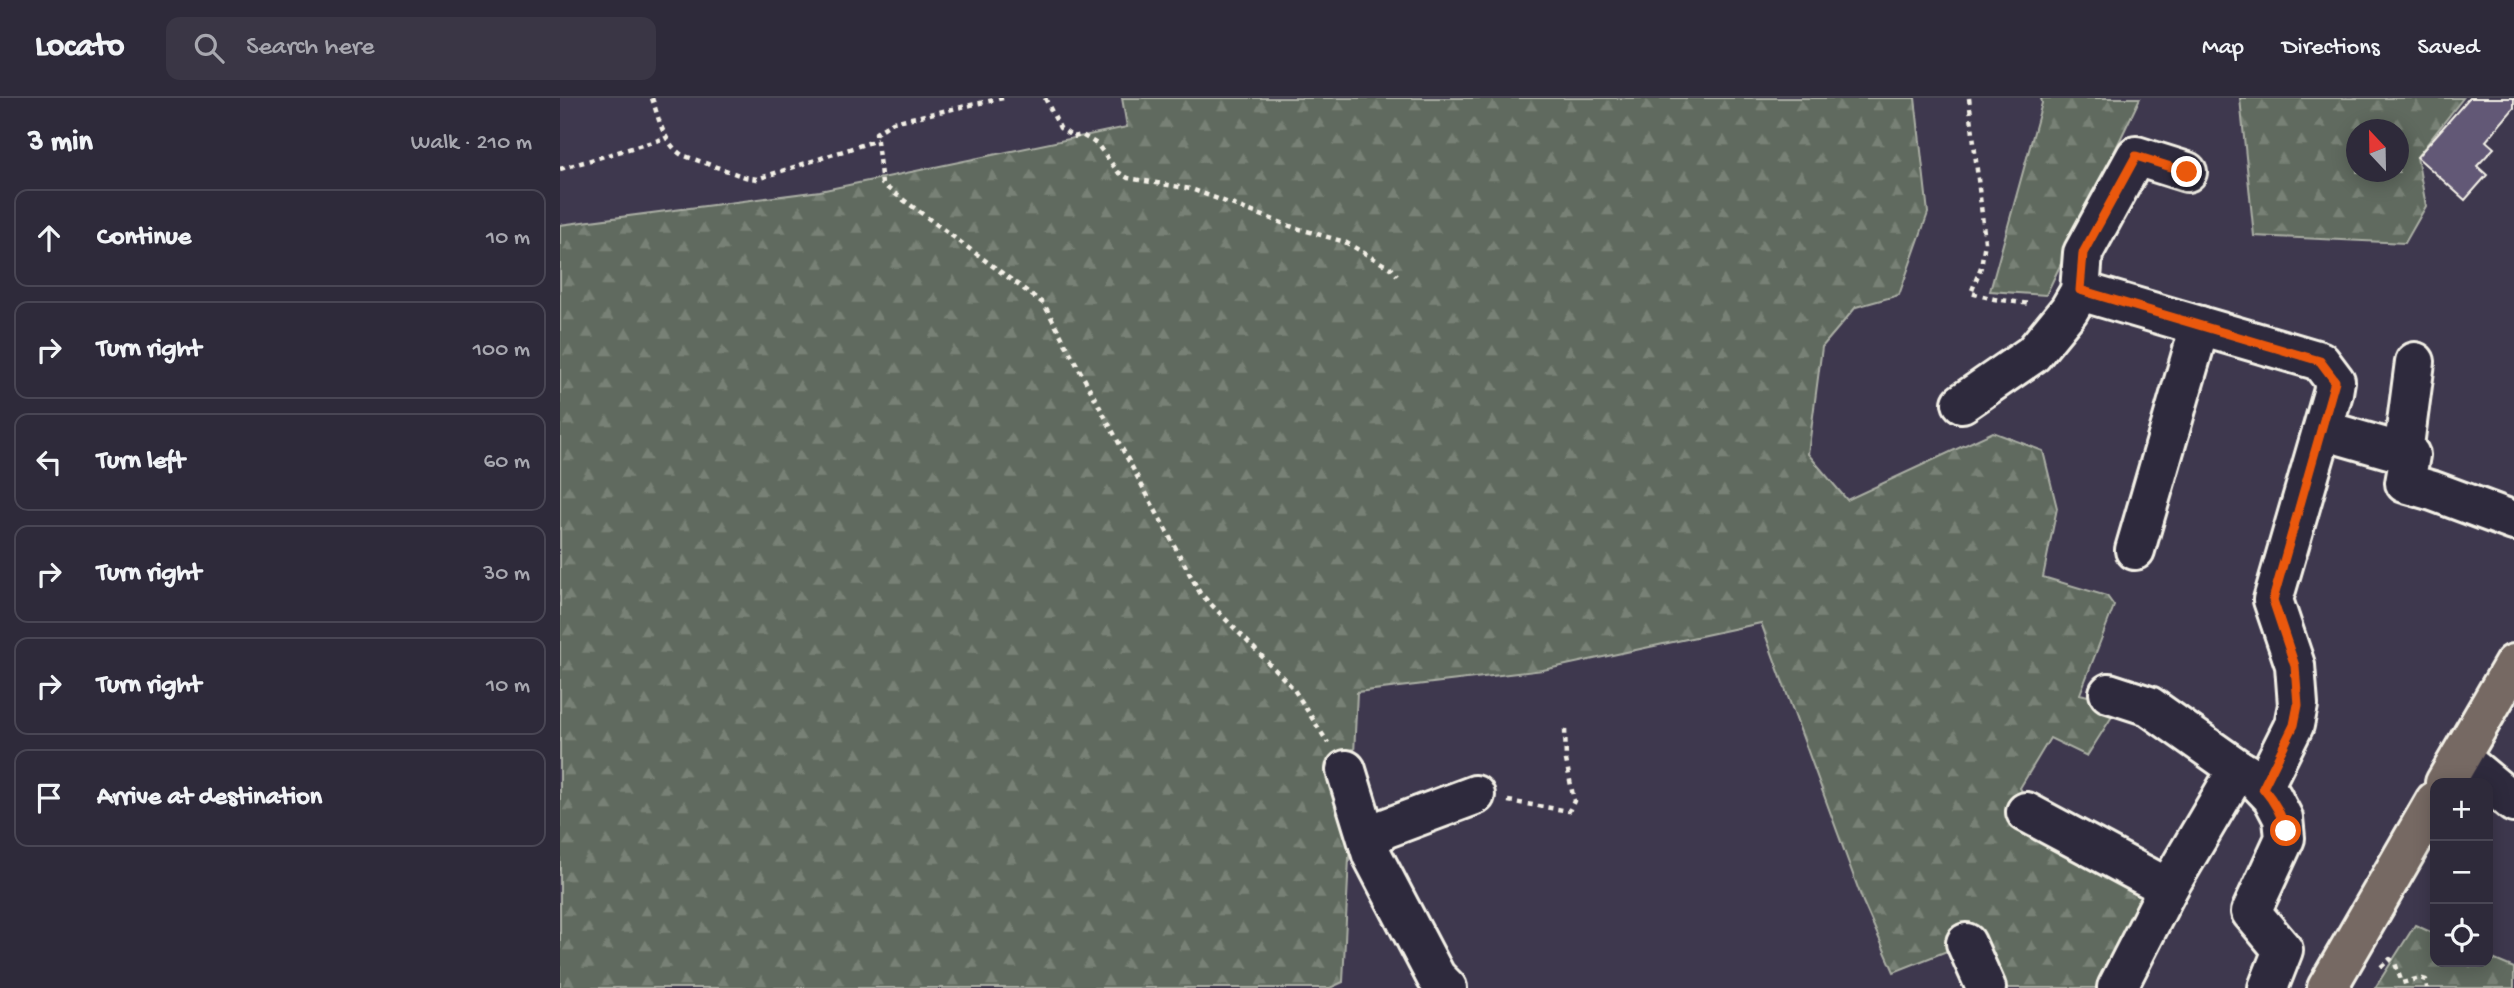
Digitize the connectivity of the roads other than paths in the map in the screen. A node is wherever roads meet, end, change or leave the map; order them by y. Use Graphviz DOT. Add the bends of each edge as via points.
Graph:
graph roads {
  1 [pos="2187,172"];
  2 [pos="2074,300"];
  3 [pos="2200,326"];
  4 [pos="2415,362"];
  5 [pos="1962,403"];
  6 [pos="2323,430"];
  7 [pos="2403,453"];
  8 [pos="2514,521"];
  9 [pos="2135,550"];
  10 [pos="2514,664"];
  11 [pos="2109,693"];
  12 [pos="1346,770"];
  13 [pos="2453,771"];
  14 [pos="2250,778"];
  15 [pos="1475,795"];
  16 [pos="2514,803"];
  17 [pos="2430,809"];
  18 [pos="2026,812"];
  19 [pos="1369,841"];
  20 [pos="2168,888"];
  21 [pos="1966,943"];
  22 [pos="1446,988"];
  23 [pos="1986,988"];
  24 [pos="2117,988"];
  25 [pos="2267,988"];
  26 [pos="2327,988"];
  1 -- 2 [label="street" via="2136,156 2083,253"];
  2 -- 3 [label="street"];
  2 -- 5 [label="street" via="2033,354"];
  3 -- 6 [label="street" via="2320,361 2335,381"];
  3 -- 9 [label="street"];
  4 -- 7 [label="street"];
  6 -- 7 [label="street"];
  6 -- 14 [label="street" via="2273,600 2295,666 2298,705 2294,725"];
  7 -- 8 [label="street" via="2410,455 2405,483"];
  10 -- 13 [label="main road"];
  11 -- 14 [label="street" via="2149,706"];
  12 -- 19 [label="street"];
  13 -- 16 [label="street"];
  14 -- 20 [label="street"];
  14 -- 25 [label="street" via="2272,797 2286,831 2251,912 2283,950"];
  15 -- 19 [label="street" via="1384,829"];
  17 -- 26 [label="main road"];
  18 -- 20 [label="street"];
  19 -- 22 [label="street" via="1391,894"];
  20 -- 24 [label="street"];
  21 -- 23 [label="street"];
}
